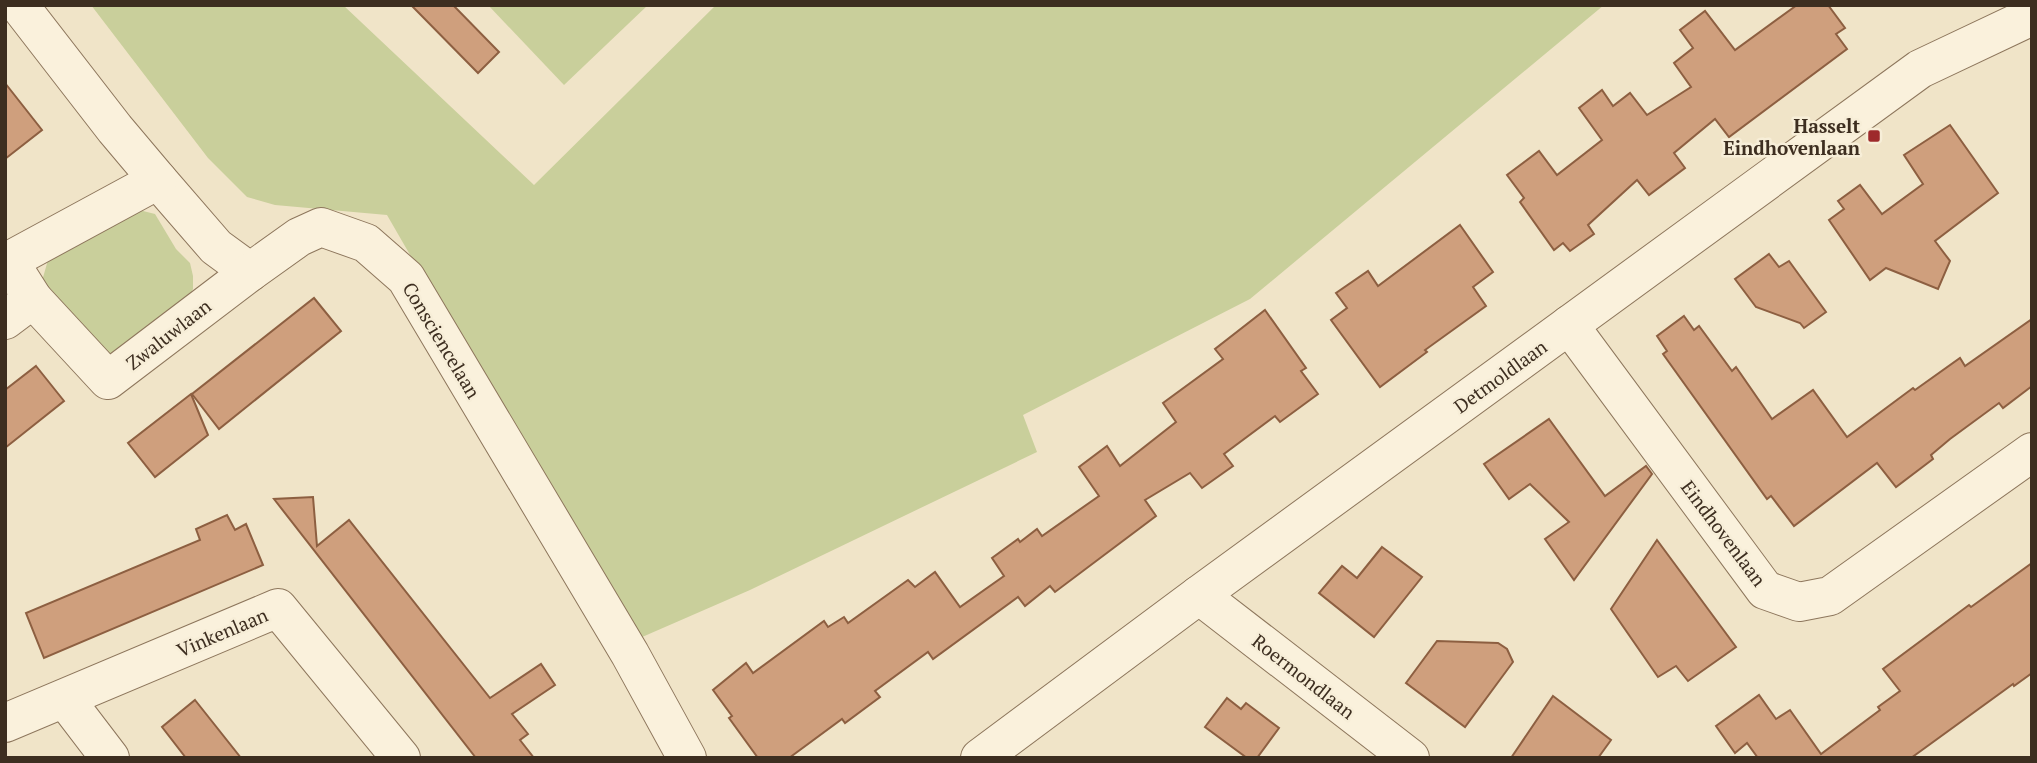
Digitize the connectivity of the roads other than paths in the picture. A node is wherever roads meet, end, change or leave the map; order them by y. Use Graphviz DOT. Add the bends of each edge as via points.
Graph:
graph roads {
  1 [pos="19,5"];
  2 [pos="2032,16"];
  3 [pos="158,180"];
  4 [pos="7,262"];
  5 [pos="250,272"];
  6 [pos="19,309"];
  7 [pos="1569,326"];
  8 [pos="2032,452"];
  9 [pos="1199,595"];
  10 [pos="65,699"];
  11 [pos="5,723"];
  12 [pos="110,758"];
  13 [pos="401,758"];
  14 [pos="687,758"];
  15 [pos="980,758"];
  16 [pos="1410,758"];
  1 -- 3 [label="street"];
  2 -- 7 [label="street, Detmoldlaan" via="1920,69"];
  3 -- 4 [label="street, Zwaluwlaan"];
  3 -- 5 [label="street" via="216,247"];
  4 -- 6 [label="street, Zwaluwlaan"];
  5 -- 6 [label="street, Zwaluwlaan" via="108,380"];
  5 -- 14 [label="street, Consciencelaan" via="321,227 366,243 406,278"];
  7 -- 8 [label="street, Eindhovenlaan" via="1765,590 1799,602 1830,596"];
  7 -- 9 [label="street, Detmoldlaan"];
  9 -- 15 [label="street, Detmoldlaan"];
  9 -- 16 [label="street, Roermondlaan"];
  10 -- 11 [label="street, Vinkenlaan"];
  10 -- 12 [label="street"];
  10 -- 13 [label="street, Vinkenlaan" via="278,608"];
}
